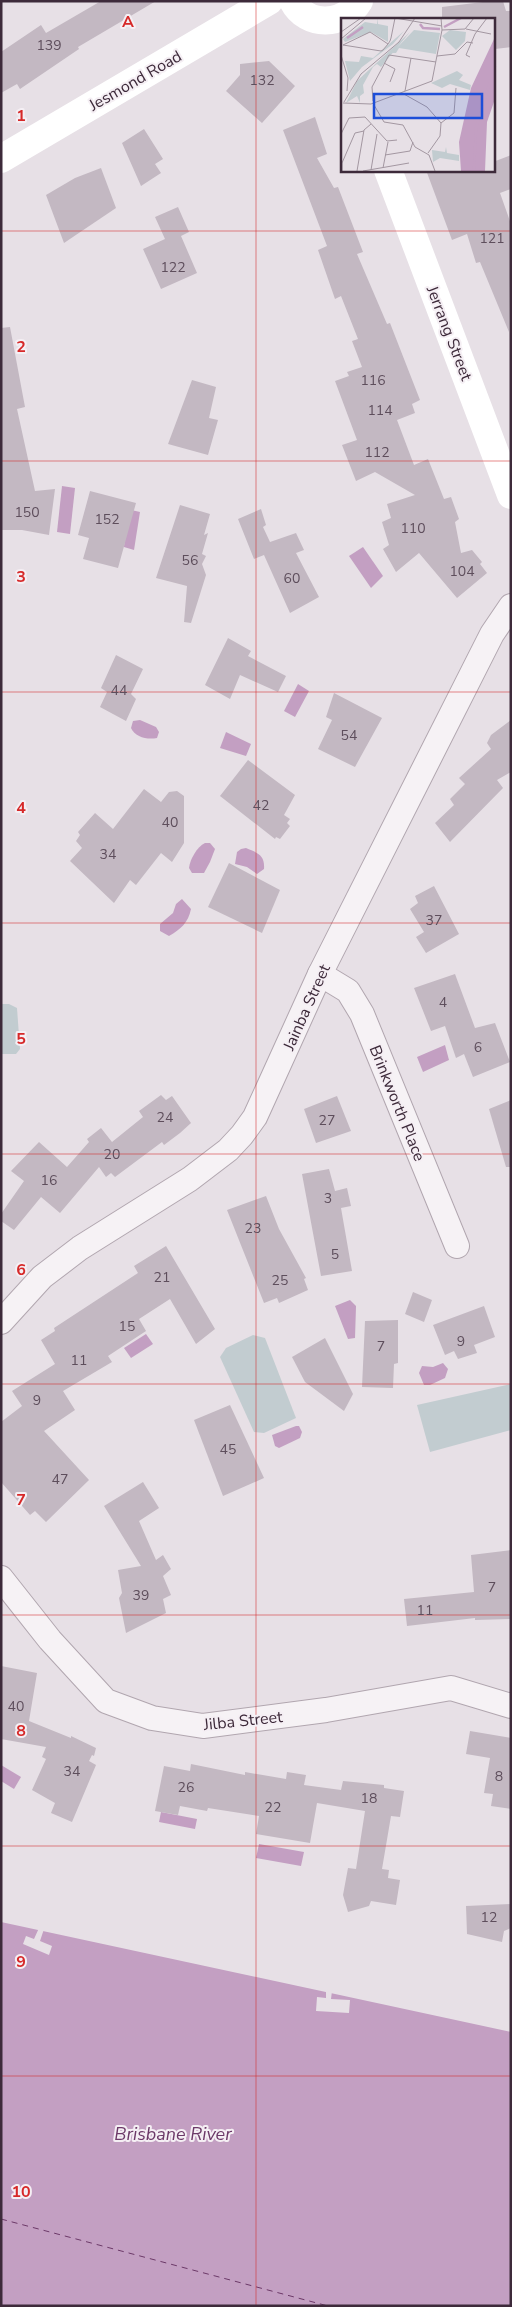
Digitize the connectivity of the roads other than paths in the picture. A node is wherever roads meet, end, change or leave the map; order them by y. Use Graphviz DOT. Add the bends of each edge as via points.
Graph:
graph roads {
  1 [pos="269,1"];
  2 [pos="293,1"];
  3 [pos="359,1"];
  4 [pos="346,18"];
  5 [pos="338,31"];
  6 [pos="1,159"];
  7 [pos="388,171"];
  8 [pos="511,495"];
  9 [pos="511,606"];
  10 [pos="320,974"];
  11 [pos="457,1246"];
  12 [pos="1,1322"];
  13 [pos="1,1578"];
  14 [pos="511,1706"];
  1 -- 6 [label="street, Jesmond Road"];
  2 -- 5 [label="street" via="305,15"];
  3 -- 4 [label="street"];
  7 -- 8 [label="street, Jerrang Street"];
  9 -- 10 [label="street, Jainba Street" via="492,634"];
  10 -- 11 [label="street, Brinkworth Place" via="348,990 362,1014"];
  10 -- 12 [label="street, Jainba Street" via="255,1117 235,1143 190,1179 47,1272"];
  13 -- 14 [label="street, Jilba Street" via="61,1653 106,1701 152,1718 203,1726 326,1710 451,1688"];
}
